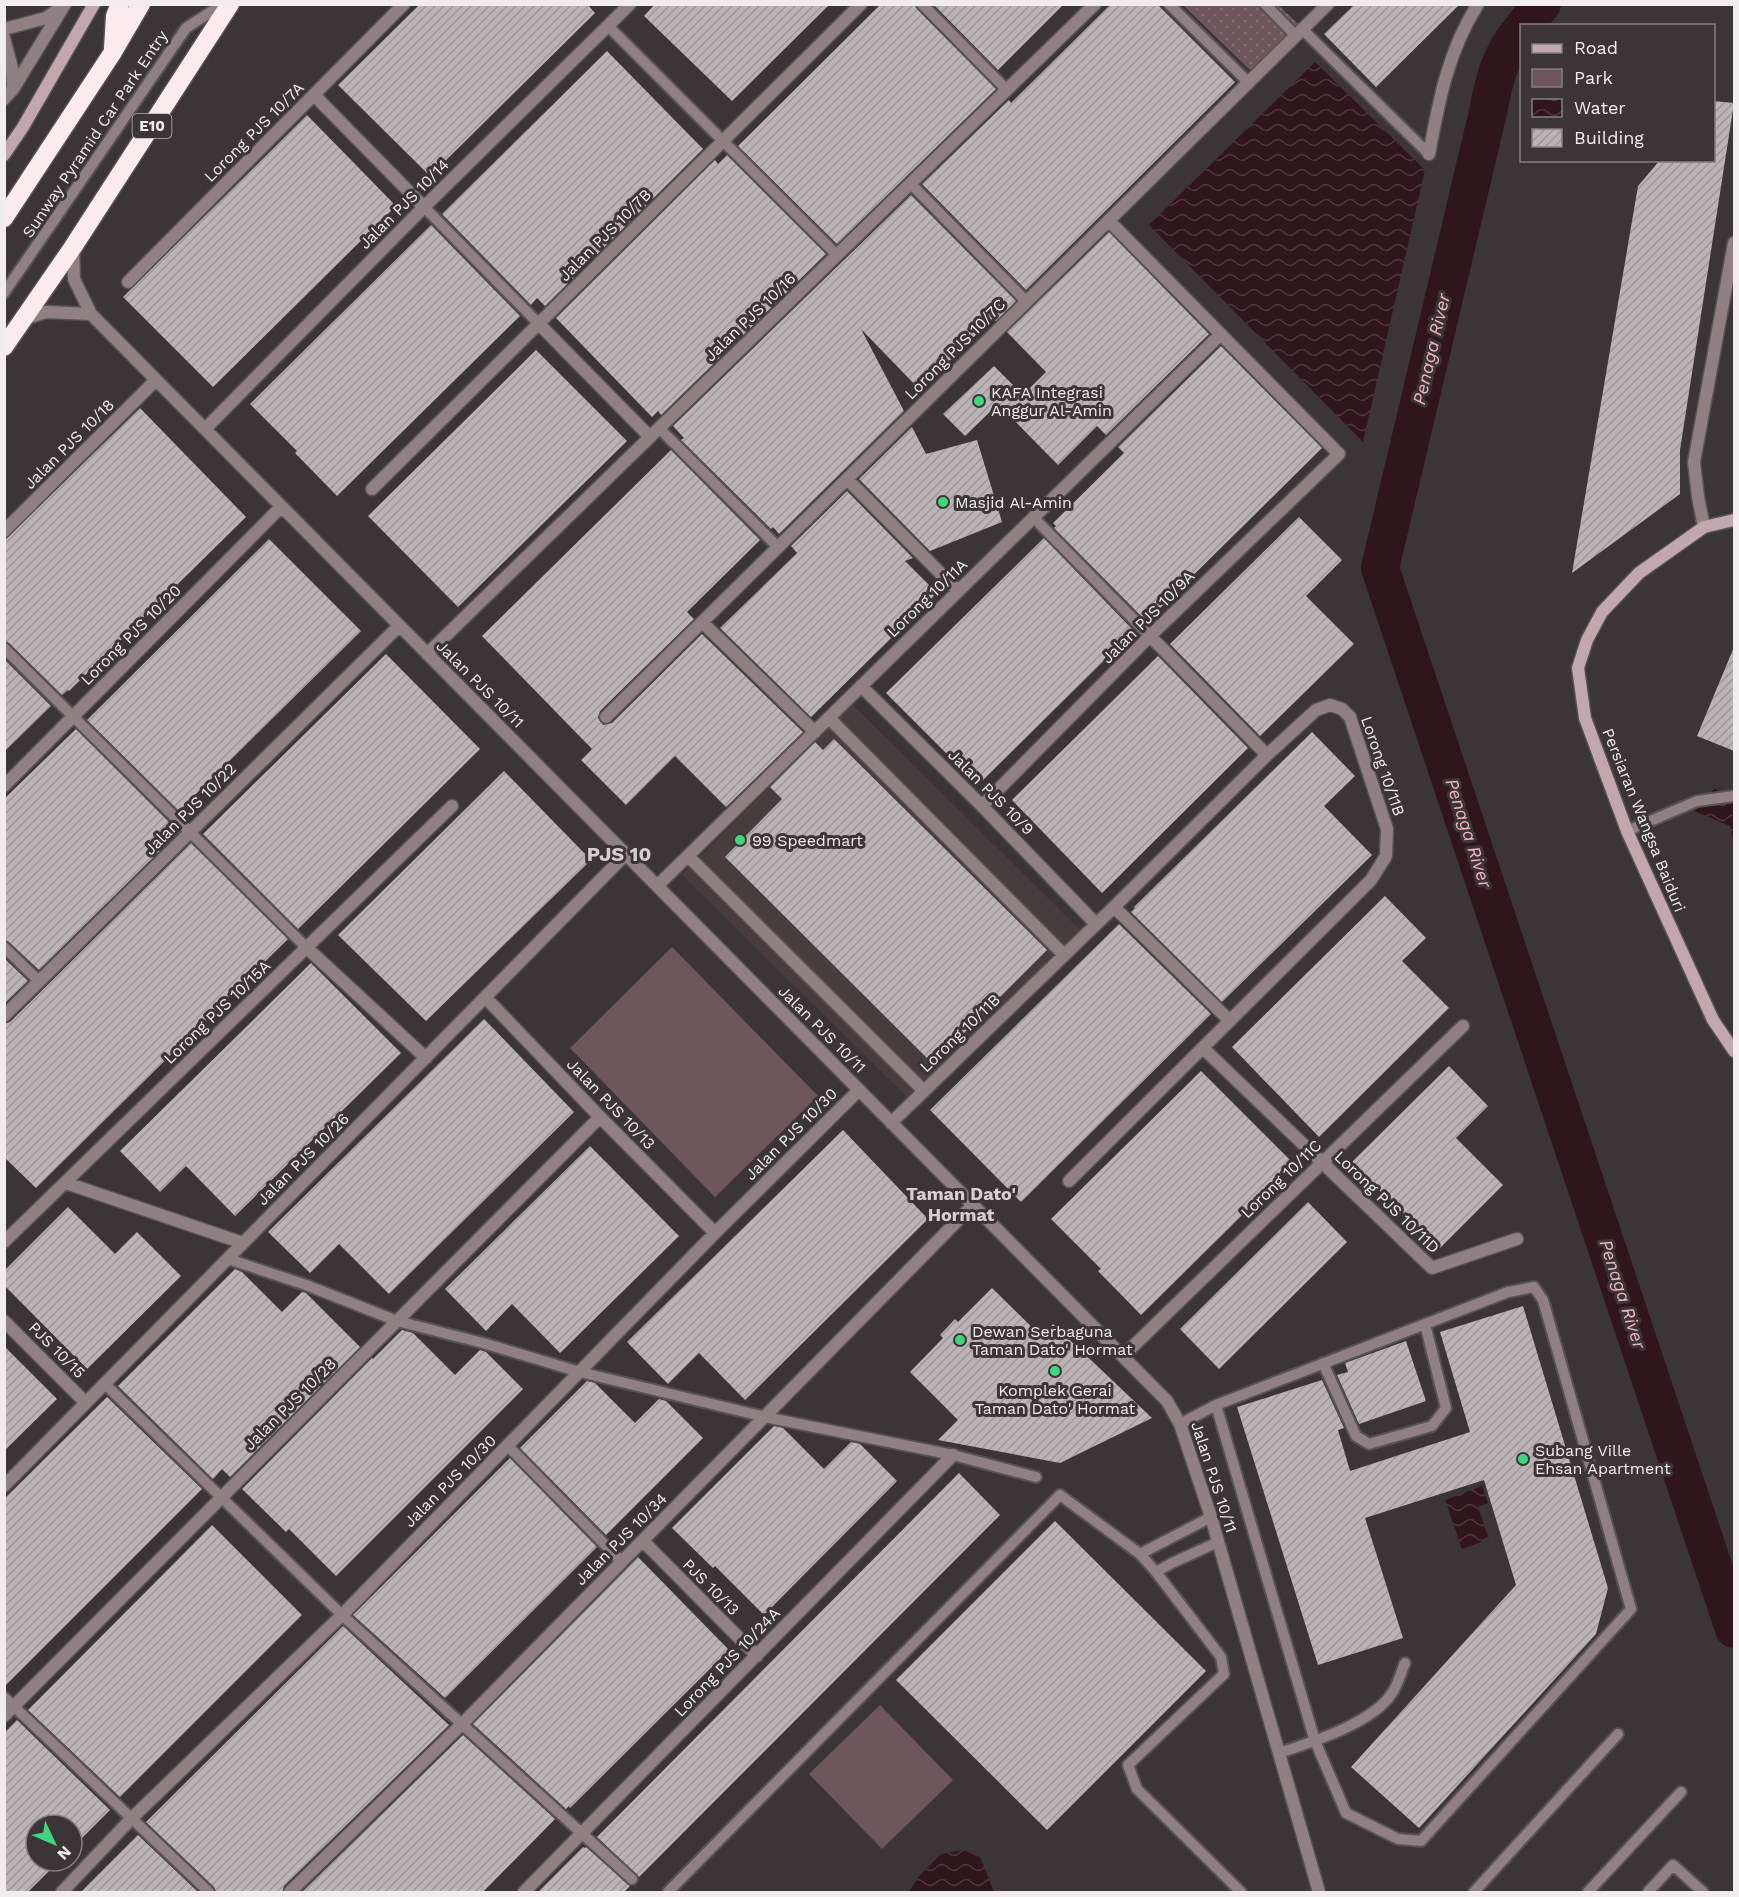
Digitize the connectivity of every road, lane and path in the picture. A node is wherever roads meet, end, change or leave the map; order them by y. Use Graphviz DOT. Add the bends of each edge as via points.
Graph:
graph roads {
  1 [pos="65,4"];
  2 [pos="94,4"];
  3 [pos="120,4"];
  4 [pos="141,4"];
  5 [pos="223,4"];
  6 [pos="230,4"];
  7 [pos="404,4"];
  8 [pos="630,4"];
  9 [pos="861,4"];
  10 [pos="922,4"];
  11 [pos="1095,4"];
  12 [pos="1169,4"];
  13 [pos="1264,4"];
  14 [pos="1328,4"];
  15 [pos="1478,4"];
  16 [pos="608,26"];
  17 [pos="4,29"];
  18 [pos="1299,33"];
  19 [pos="4,39"];
  20 [pos="113,52"];
  21 [pos="1249,83"];
  22 [pos="1007,90"];
  23 [pos="314,95"];
  24 [pos="7,96"];
  25 [pos="723,141"];
  26 [pos="1429,154"];
  27 [pos="4,155"];
  28 [pos="910,184"];
  29 [pos="424,207"];
  30 [pos="4,218"];
  31 [pos="1109,221"];
  32 [pos="1734,243"];
  33 [pos="73,247"];
  34 [pos="837,255"];
  35 [pos="128,282"];
  36 [pos="4,293"];
  37 [pos="1027,302"];
  38 [pos="91,314"];
  39 [pos="24,319"];
  40 [pos="539,324"];
  41 [pos="1221,334"];
  42 [pos="4,347"];
  43 [pos="156,380"];
  44 [pos="205,429"];
  45 [pos="655,433"];
  46 [pos="846,479"];
  47 [pos="372,489"];
  48 [pos="281,507"];
  49 [pos="1033,517"];
  50 [pos="1734,520"];
  51 [pos="1704,526"];
  52 [pos="4,531"];
  53 [pos="778,547"];
  54 [pos="958,591"];
  55 [pos="702,622"];
  56 [pos="399,626"];
  57 [pos="1150,636"];
  58 [pos="4,648"];
  59 [pos="427,654"];
  60 [pos="861,686"];
  61 [pos="74,716"];
  62 [pos="606,717"];
  63 [pos="829,718"];
  64 [pos="815,732"];
  65 [pos="1267,755"];
  66 [pos="4,786"];
  67 [pos="1734,796"];
  68 [pos="452,806"];
  69 [pos="982,806"];
  70 [pos="1627,831"];
  71 [pos="190,832"];
  72 [pos="626,854"];
  73 [pos="688,856"];
  74 [pos="657,886"];
  75 [pos="1114,907"];
  76 [pos="1096,924"];
  77 [pos="4,946"];
  78 [pos="307,948"];
  79 [pos="1064,955"];
  80 [pos="39,981"];
  81 [pos="485,997"];
  82 [pos="4,1016"];
  83 [pos="1230,1021"];
  84 [pos="1463,1026"];
  85 [pos="1203,1048"];
  86 [pos="1734,1051"];
  87 [pos="426,1058"];
  88 [pos="859,1090"];
  89 [pos="924,1091"];
  90 [pos="600,1117"];
  91 [pos="891,1123"];
  92 [pos="1322,1162"];
  93 [pos="1069,1182"];
  94 [pos="66,1183"];
  95 [pos="973,1205"];
  96 [pos="715,1233"];
  97 [pos="1517,1239"];
  98 [pos="4,1242"];
  99 [pos="243,1243"];
  100 [pos="228,1259"];
  101 [pos="4,1321"];
  102 [pos="397,1321"];
  103 [pos="1425,1324"];
  104 [pos="1123,1356"];
  105 [pos="1323,1363"];
  106 [pos="580,1372"];
  107 [pos="105,1384"];
  108 [pos="86,1403"];
  109 [pos="1216,1405"];
  110 [pos="765,1416"];
  111 [pos="1180,1424"];
  112 [pos="508,1446"];
  113 [pos="953,1455"];
  114 [pos="1036,1477"];
  115 [pos="4,1486"];
  116 [pos="221,1498"];
  117 [pos="1211,1517"];
  118 [pos="642,1541"];
  119 [pos="1218,1542"];
  120 [pos="1140,1554"];
  121 [pos="622,1562"];
  122 [pos="1156,1572"];
  123 [pos="342,1615"];
  124 [pos="757,1656"];
  125 [pos="1405,1663"];
  126 [pos="9,1702"];
  127 [pos="4,1716"];
  128 [pos="462,1724"];
  129 [pos="1618,1734"];
  130 [pos="1315,1742"];
  131 [pos="1279,1753"];
  132 [pos="1681,1792"];
  133 [pos="131,1820"];
  134 [pos="582,1833"];
  135 [pos="632,1879"];
  136 [pos="62,1893"];
  137 [pos="209,1893"];
  138 [pos="290,1893"];
  139 [pos="524,1893"];
  140 [pos="668,1893"];
  141 [pos="1241,1893"];
  142 [pos="1319,1893"];
  143 [pos="1474,1893"];
  144 [pos="1588,1893"];
  145 [pos="1648,1893"];
  146 [pos="1703,1893"];
  1 -- 17 [label="street" via="46,18"];
  1 -- 24 [label="street"];
  2 -- 27 [label="street"];
  3 -- 20 [label="highway" via="115,16"];
  4 -- 20 [label="highway"];
  5 -- 36 [label="lane, Sunway Pyramid Car Park Entry" via="186,28"];
  6 -- 33 [label="highway, E10"];
  7 -- 23 [label="street, Lorong PJS 10/7A"];
  8 -- 16 [label="street, Jalan PJS 10/14"];
  9 -- 25 [label="street, Jalan PJS 10/7B"];
  10 -- 22 [label="lane"];
  11 -- 22 [label="street, Jalan PJS 10/16"];
  12 -- 21 [label="lane"];
  13 -- 18 [label="lane"];
  14 -- 18 [label="street, Lorong PJS 10/7C"];
  15 -- 26 [label="street" via="1456,43 1440,94"];
  16 -- 25 [label="lane"];
  16 -- 29 [label="street, Jalan PJS 10/14"];
  18 -- 21 [label="street, Lorong PJS 10/7C"];
  18 -- 26 [label="lane"];
  19 -- 24 [label="street" via="12,68"];
  20 -- 30 [label="highway"];
  21 -- 31 [label="street, Lorong PJS 10/7C"];
  22 -- 28 [label="street, Jalan PJS 10/16"];
  23 -- 29 [label="street"];
  23 -- 35 [label="street, Lorong PJS 10/7A"];
  25 -- 34 [label="lane"];
  25 -- 40 [label="street, Jalan PJS 10/7B"];
  28 -- 34 [label="street, Jalan PJS 10/16"];
  28 -- 37 [label="lane"];
  29 -- 40 [label="lane"];
  29 -- 44 [label="street, Jalan PJS 10/14"];
  31 -- 37 [label="street, Lorong PJS 10/7C"];
  31 -- 41 [label="street"];
  32 -- 51 [label="street" via="1694,462"];
  33 -- 38 [label="street, Jalan PJS 10/11" via="74,279"];
  33 -- 39 [label="highway, E10"];
  34 -- 45 [label="street, Jalan PJS 10/16"];
  37 -- 46 [label="street, Lorong PJS 10/7C"];
  38 -- 39 [label="street" via="46,312"];
  38 -- 43 [label="street, Jalan PJS 10/11"];
  39 -- 42 [label="highway, E10"];
  40 -- 45 [label="street"];
  40 -- 47 [label="street, Jalan PJS 10/7B"];
  41 -- 49 [label="street, Lorong 10/11A"];
  41 -- 57 [label="street, Jalan PJS 10/9A" via="1339,454"];
  43 -- 44 [label="street, Jalan PJS 10/11"];
  43 -- 52 [label="street, Jalan PJS 10/18"];
  44 -- 48 [label="street, Jalan PJS 10/11"];
  45 -- 53 [label="lane"];
  45 -- 59 [label="street, Jalan PJS 10/16"];
  46 -- 53 [label="street, Lorong PJS 10/7C"];
  46 -- 54 [label="street"];
  48 -- 56 [label="street, Jalan PJS 10/11"];
  48 -- 61 [label="street, Lorong PJS 10/20"];
  49 -- 54 [label="street, Lorong 10/11A"];
  49 -- 57 [label="lane"];
  50 -- 51 [label="street, Persiaran Wangsa Baiduri"];
  51 -- 70 [label="street, Persiaran Wangsa Baiduri" via="1639,573 1602,612 1578,668 1585,718"];
  53 -- 55 [label="street, Lorong PJS 10/7C"];
  54 -- 60 [label="street, Lorong 10/11A"];
  55 -- 62 [label="street, Lorong PJS 10/7C"];
  55 -- 64 [label="street"];
  56 -- 59 [label="street, Jalan PJS 10/11"];
  56 -- 71 [label="street, Jalan PJS 10/22"];
  57 -- 65 [label="street"];
  57 -- 69 [label="street, Jalan PJS 10/9A"];
  58 -- 61 [label="lane"];
  59 -- 72 [label="street, Jalan PJS 10/11"];
  60 -- 63 [label="street, Lorong 10/11A"];
  60 -- 69 [label="street, Jalan PJS 10/9"];
  61 -- 66 [label="street, Lorong PJS 10/20"];
  61 -- 71 [label="lane"];
  63 -- 64 [label="street, Lorong 10/11A"];
  63 -- 79 [label="street"];
  64 -- 73 [label="street, Lorong 10/11A"];
  65 -- 75 [label="street, Lorong 10/11B"];
  65 -- 83 [label="street, Lorong 10/11B" via="1316,710 1330,705 1342,709 1350,717 1387,830 1386,856 1371,880"];
  67 -- 70 [label="lane" via="1697,801"];
  68 -- 78 [label="street, Lorong PJS 10/15A"];
  69 -- 76 [label="street, Jalan PJS 10/9"];
  70 -- 86 [label="street, Persiaran Wangsa Baiduri" via="1713,1020"];
  71 -- 78 [label="lane"];
  71 -- 80 [label="street, Jalan PJS 10/22"];
  72 -- 74 [label="street, Jalan PJS 10/11"];
  72 -- 81 [label="street, Jalan PJS 10/26"];
  73 -- 74 [label="street, Lorong 10/11A"];
  73 -- 89 [label="street"];
  74 -- 88 [label="street, Jalan PJS 10/11"];
  75 -- 76 [label="street, Lorong 10/11B"];
  75 -- 83 [label="street"];
  76 -- 79 [label="street, Lorong 10/11B"];
  77 -- 80 [label="lane"];
  78 -- 87 [label="street"];
  78 -- 94 [label="street, Lorong PJS 10/15A"];
  79 -- 89 [label="street, Lorong 10/11B"];
  80 -- 82 [label="street, Jalan PJS 10/22"];
  81 -- 87 [label="street, Jalan PJS 10/26"];
  81 -- 90 [label="street, Jalan PJS 10/13"];
  83 -- 85 [label="street, Lorong 10/11B"];
  84 -- 92 [label="street, Lorong 10/11C"];
  85 -- 92 [label="street, Lorong PJS 10/11D"];
  85 -- 93 [label="street, Lorong 10/11B"];
  87 -- 99 [label="street, Jalan PJS 10/26"];
  88 -- 91 [label="street, Jalan PJS 10/11"];
  88 -- 96 [label="street, Jalan PJS 10/30"];
  89 -- 91 [label="street, Lorong 10/11B"];
  90 -- 96 [label="street, Jalan PJS 10/13"];
  90 -- 102 [label="street, Jalan PJS 10/28"];
  91 -- 95 [label="street, Jalan PJS 10/11"];
  92 -- 97 [label="street, Lorong PJS 10/11D" via="1432,1268"];
  92 -- 104 [label="street, Lorong 10/11C"];
  94 -- 98 [label="street, Lorong PJS 10/15A"];
  94 -- 99 [label="street"];
  95 -- 104 [label="street, Jalan PJS 10/11"];
  95 -- 110 [label="street, Jalan PJS 10/34"];
  96 -- 106 [label="street, Jalan PJS 10/30"];
  99 -- 100 [label="street, Jalan PJS 10/26"];
  100 -- 102 [label="lane"];
  100 -- 107 [label="street, Jalan PJS 10/26"];
  101 -- 108 [label="street, PJS 10/15"];
  102 -- 106 [label="lane"];
  102 -- 116 [label="street, Jalan PJS 10/28"];
  103 -- 105 [label="lane"];
  103 -- 105 [label="lane" via="1446,1408 1432,1426 1369,1444 1356,1436"];
  103 -- 130 [label="lane" via="1508,1292 1534,1287 1543,1300 1631,1609 1421,1841 1398,1839 1346,1813"];
  104 -- 111 [label="street, Jalan PJS 10/11" via="1167,1401"];
  105 -- 109 [label="lane"];
  106 -- 110 [label="lane"];
  106 -- 112 [label="street, Jalan PJS 10/30"];
  107 -- 108 [label="street, Jalan PJS 10/26"];
  107 -- 116 [label="lane"];
  108 -- 115 [label="street, Jalan PJS 10/26"];
  109 -- 111 [label="lane"];
  109 -- 130 [label="lane"];
  110 -- 113 [label="lane"];
  110 -- 118 [label="street, Jalan PJS 10/34"];
  111 -- 117 [label="street, Jalan PJS 10/11"];
  112 -- 121 [label="lane"];
  112 -- 123 [label="street, Jalan PJS 10/30"];
  113 -- 114 [label="lane"];
  113 -- 124 [label="street, Lorong PJS 10/24A"];
  116 -- 123 [label="lane"];
  116 -- 126 [label="street, Jalan PJS 10/28"];
  117 -- 119 [label="street, Jalan PJS 10/11"];
  117 -- 120 [label="lane"];
  118 -- 121 [label="street, Jalan PJS 10/34"];
  118 -- 124 [label="street, PJS 10/13"];
  119 -- 122 [label="lane"];
  119 -- 131 [label="street, Jalan PJS 10/11"];
  120 -- 122 [label="lane"];
  120 -- 140 [label="lane" via="1060,1495"];
  121 -- 128 [label="street, Jalan PJS 10/34"];
  122 -- 141 [label="lane" via="1221,1657 1224,1674 1128,1765 1137,1789"];
  123 -- 128 [label="lane"];
  123 -- 133 [label="street, Jalan PJS 10/30"];
  124 -- 134 [label="street, Lorong PJS 10/24A"];
  125 -- 130 [label="lane" via="1392,1693 1370,1714"];
  126 -- 127 [label="street, Jalan PJS 10/28"];
  126 -- 133 [label="lane"];
  128 -- 134 [label="lane"];
  128 -- 138 [label="street, Jalan PJS 10/34"];
  129 -- 143 [label="lane"];
  130 -- 131 [label="lane"];
  131 -- 142 [label="street, Jalan PJS 10/11"];
  132 -- 144 [label="lane"];
  133 -- 136 [label="street, Jalan PJS 10/30"];
  133 -- 137 [label="lane"];
  134 -- 135 [label="lane"];
  134 -- 139 [label="street, Lorong PJS 10/24A"];
  145 -- 146 [label="lane" via="1673,1865"];
}
